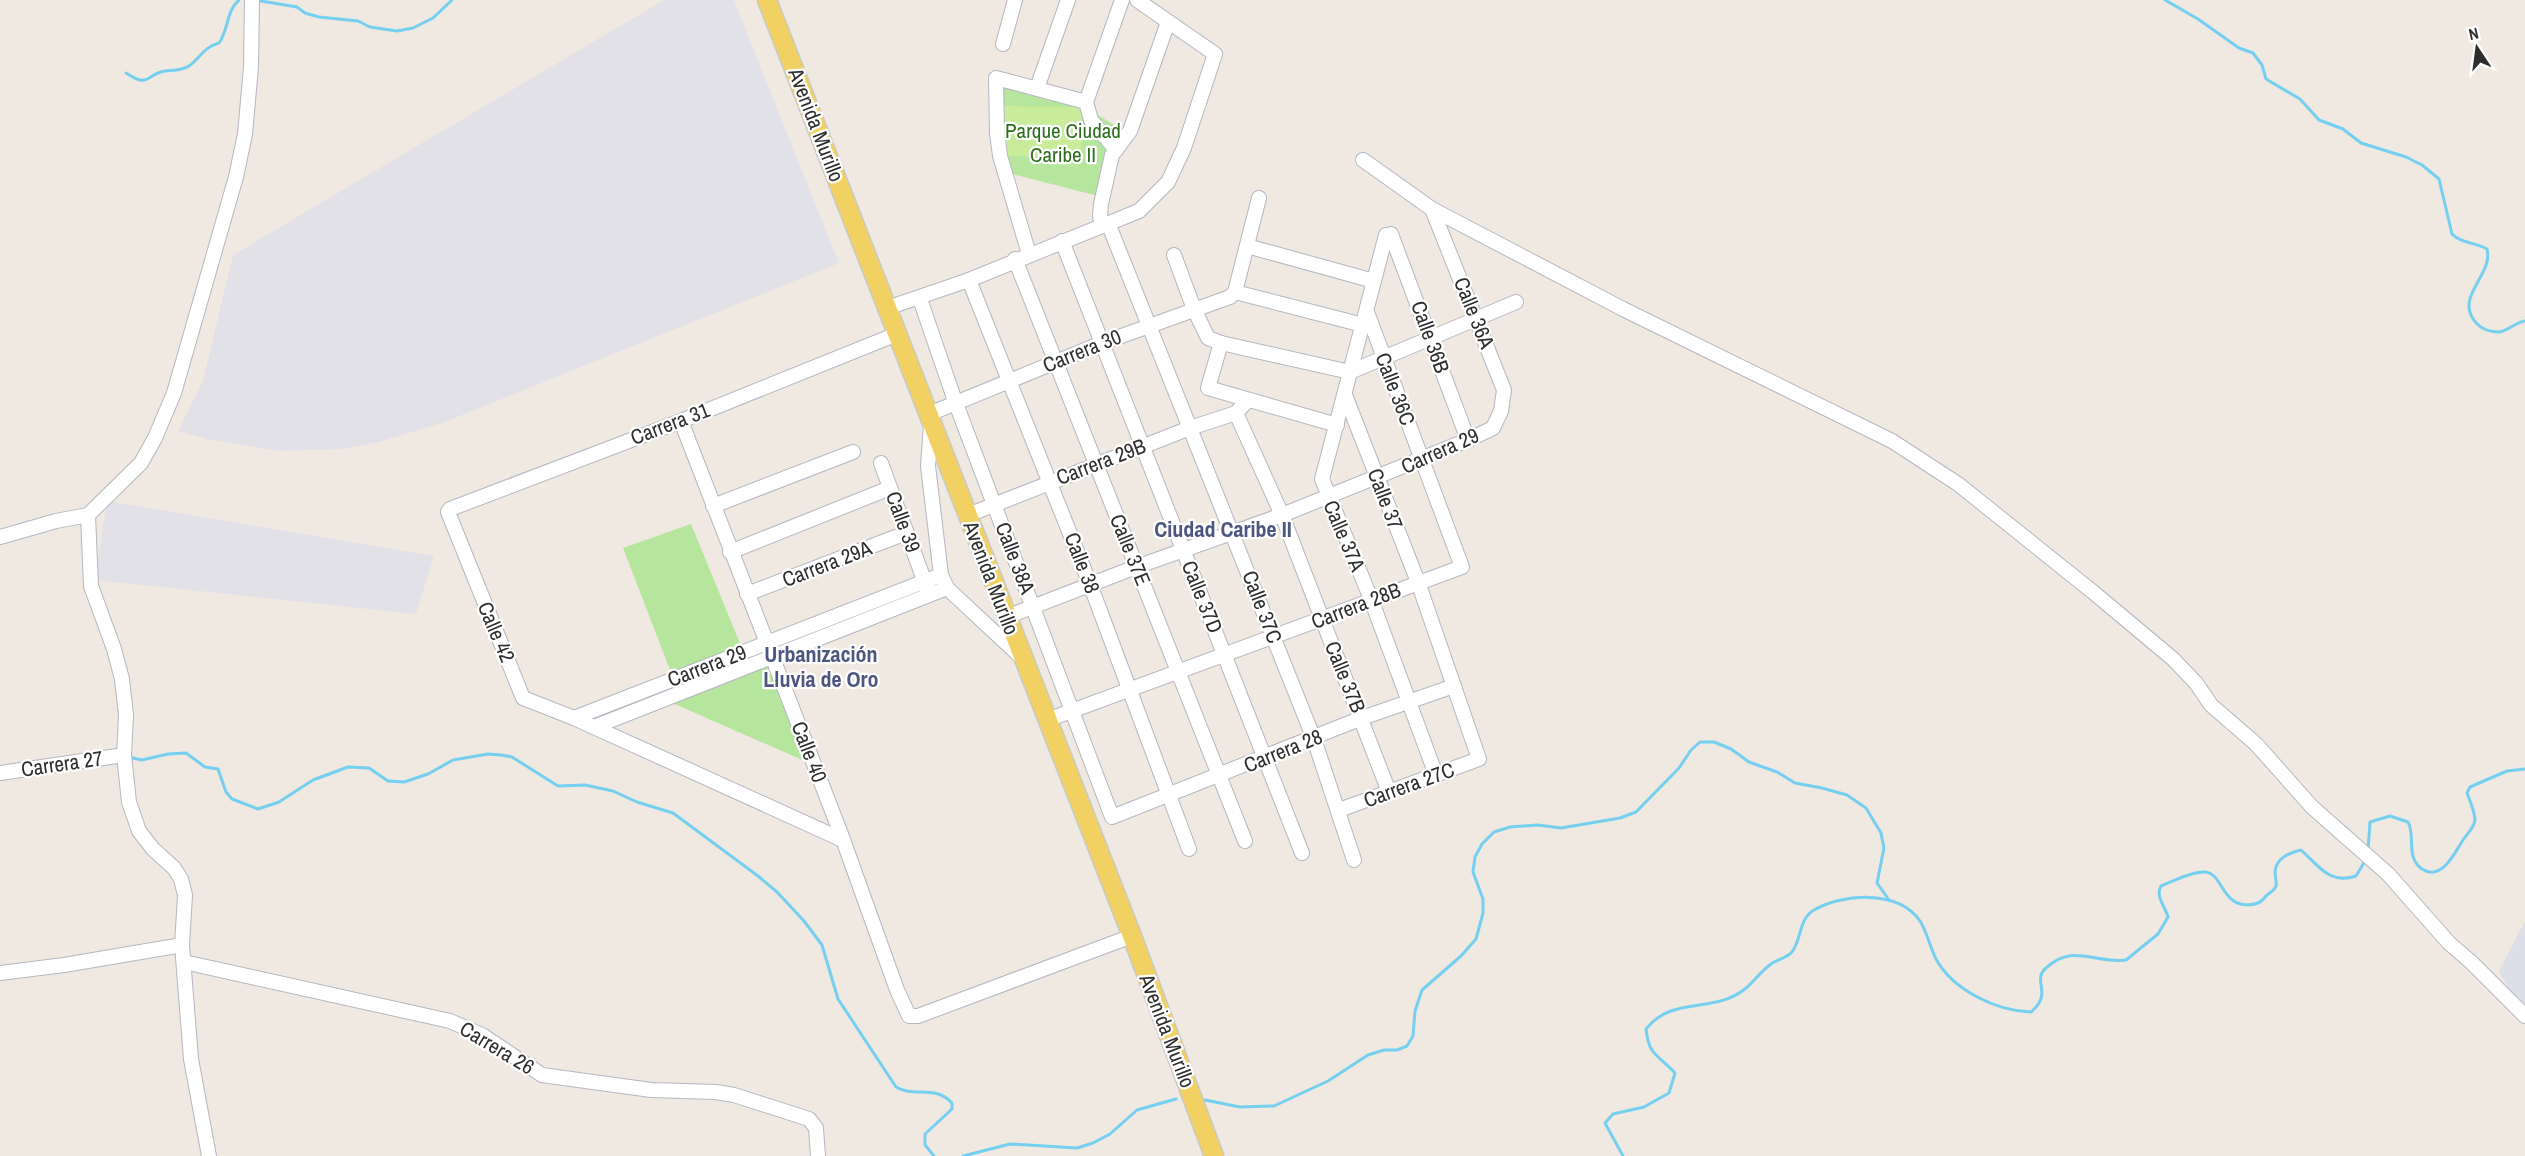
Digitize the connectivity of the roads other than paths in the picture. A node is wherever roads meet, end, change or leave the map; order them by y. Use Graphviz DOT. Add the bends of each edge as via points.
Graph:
graph roads {
  1 [pos="767,0"];
  2 [pos="1015,0"];
  3 [pos="1068,0"];
  4 [pos="1122,0"];
  5 [pos="1137,0"];
  6 [pos="251,3"];
  7 [pos="1168,22"];
  8 [pos="1003,44"];
  9 [pos="1037,88"];
  10 [pos="1086,102"];
  11 [pos="1116,150"];
  12 [pos="1363,160"];
  13 [pos="1259,198"];
  14 [pos="1432,209"];
  15 [pos="1105,225"];
  16 [pos="1062,241"];
  17 [pos="1247,246"];
  18 [pos="1029,254"];
  19 [pos="1174,255"];
  20 [pos="1015,259"];
  21 [pos="969,280"];
  22 [pos="1374,281"];
  23 [pos="1235,292"];
  24 [pos="920,298"];
  25 [pos="1516,302"];
  26 [pos="887,308"];
  27 [pos="1194,309"];
  28 [pos="1476,318"];
  29 [pos="1365,319"];
  30 [pos="1149,324"];
  31 [pos="897,334"];
  32 [pos="1430,337"];
  33 [pos="1102,343"];
  34 [pos="1221,343"];
  35 [pos="1383,358"];
  36 [pos="1055,362"];
  37 [pos="1350,372"];
  38 [pos="1009,381"];
  39 [pos="1345,395"];
  40 [pos="1248,400"];
  41 [pos="955,401"];
  42 [pos="1236,413"];
  43 [pos="930,417"];
  44 [pos="1499,418"];
  45 [pos="681,421"];
  46 [pos="1337,425"];
  47 [pos="1190,428"];
  48 [pos="1468,440"];
  49 [pos="1143,446"];
  50 [pos="853,452"];
  51 [pos="1423,460"];
  52 [pos="881,463"];
  53 [pos="1096,465"];
  54 [pos="1378,478"];
  55 [pos="1050,482"];
  56 [pos="890,488"];
  57 [pos="1328,497"];
  58 [pos="994,505"];
  59 [pos="713,506"];
  60 [pos="968,514"];
  61 [pos="88,515"];
  62 [pos="1282,516"];
  63 [pos="448,517"];
  64 [pos="906,533"];
  65 [pos="1233,533"];
  66 [pos="0,537"];
  67 [pos="1184,550"];
  68 [pos="730,552"];
  69 [pos="1136,567"];
  70 [pos="1462,567"];
  71 [pos="941,575"];
  72 [pos="924,581"];
  73 [pos="1418,582"];
  74 [pos="1090,584"];
  75 [pos="947,588"];
  76 [pos="747,594"];
  77 [pos="930,595"];
  78 [pos="1371,599"];
  79 [pos="1033,605"];
  80 [pos="1006,617"];
  81 [pos="1321,619"];
  82 [pos="1273,636"];
  83 [pos="769,650"];
  84 [pos="1224,653"];
  85 [pos="1022,658"];
  86 [pos="1177,671"];
  87 [pos="1454,686"];
  88 [pos="1129,689"];
  89 [pos="1410,703"];
  90 [pos="1072,711"];
  91 [pos="574,718"];
  92 [pos="1362,718"];
  93 [pos="1047,720"];
  94 [pos="594,727"];
  95 [pos="1314,739"];
  96 [pos="124,755"];
  97 [pos="1265,757"];
  98 [pos="1479,759"];
  99 [pos="0,772"];
  100 [pos="1436,775"];
  101 [pos="1220,776"];
  102 [pos="1389,792"];
  103 [pos="1170,795"];
  104 [pos="1339,810"];
  105 [pos="1112,817"];
  106 [pos="843,840"];
  107 [pos="1245,841"];
  108 [pos="1189,849"];
  109 [pos="1302,853"];
  110 [pos="1354,860"];
  111 [pos="1131,936"];
  112 [pos="182,945"];
  113 [pos="184,962"];
  114 [pos="0,973"];
  115 [pos="2525,1016"];
  116 [pos="209,1156"];
  117 [pos="818,1156"];
  118 [pos="1214,1156"];
  1 -- 26 [label="main road, Avenida Murillo"];
  2 -- 8 [label="street"];
  3 -- 9 [label="street"];
  4 -- 10 [label="street"];
  5 -- 7 [label="street"];
  6 -- 61 [label="street" via="245,134 174,393 141,463"];
  7 -- 11 [label="street" via="1130,131"];
  7 -- 15 [label="street" via="1215,54 1168,182 1139,211"];
  9 -- 10 [label="street"];
  9 -- 18 [label="street" via="996,78 1002,161"];
  10 -- 11 [label="street" via="1091,120"];
  11 -- 15 [label="street" via="1101,204 1100,216"];
  12 -- 14 [label="street"];
  13 -- 17 [label="street"];
  14 -- 28 [label="street, Calle 36A"];
  14 -- 115 [label="street" via="1623,309 1892,441 1958,484 2173,658 2211,705 2256,744 2312,807 2388,874 2449,944"];
  15 -- 16 [label="street"];
  15 -- 30 [label="street, Calle 37C"];
  16 -- 18 [label="street"];
  16 -- 33 [label="street, Calle 37D"];
  17 -- 22 [label="street"];
  17 -- 23 [label="street"];
  18 -- 20 [label="street"];
  19 -- 27 [label="street"];
  20 -- 21 [label="street"];
  20 -- 36 [label="street, Calle 37E"];
  21 -- 24 [label="street"];
  21 -- 38 [label="street, Calle 38"];
  22 -- 29 [label="street"];
  22 -- 32 [label="street, Calle 36B" via="1388,235"];
  23 -- 27 [label="street, Carrera 30"];
  23 -- 29 [label="street"];
  24 -- 26 [label="street"];
  24 -- 41 [label="street, Calle 38A"];
  25 -- 28 [label="street"];
  26 -- 31 [label="main road, Avenida Murillo"];
  27 -- 30 [label="street, Carrera 30"];
  27 -- 34 [label="street" via="1208,338"];
  28 -- 32 [label="street"];
  28 -- 44 [label="street, Calle 36A" via="1504,390"];
  29 -- 35 [label="street, Calle 36C"];
  29 -- 37 [label="street"];
  30 -- 33 [label="street, Carrera 30"];
  30 -- 47 [label="street, Calle 37C"];
  31 -- 43 [label="main road, Avenida Murillo"];
  31 -- 45 [label="street, Carrera 31"];
  32 -- 35 [label="street"];
  32 -- 48 [label="street, Calle 36B"];
  33 -- 36 [label="street, Carrera 30"];
  33 -- 49 [label="street, Calle 37D"];
  34 -- 37 [label="street"];
  34 -- 40 [label="street" via="1208,388"];
  35 -- 37 [label="street"];
  35 -- 51 [label="street, Calle 36C"];
  36 -- 38 [label="street, Carrera 30"];
  36 -- 53 [label="street, Calle 37E"];
  37 -- 39 [label="street"];
  38 -- 41 [label="street, Carrera 30"];
  38 -- 55 [label="street, Calle 38"];
  39 -- 46 [label="street, Calle 37A"];
  39 -- 54 [label="street, Calle 37"];
  40 -- 42 [label="street"];
  40 -- 46 [label="street"];
  41 -- 43 [label="street, Carrera 30"];
  41 -- 58 [label="street, Calle 38A"];
  42 -- 47 [label="street, Carrera 29B"];
  42 -- 62 [label="street, Calle 37B"];
  43 -- 60 [label="main road, Avenida Murillo"];
  43 -- 71 [label="street" via="928,466"];
  44 -- 48 [label="street, Carrera 29" via="1492,428"];
  45 -- 59 [label="street, Calle 40"];
  45 -- 63 [label="street, Carrera 31" via="450,509"];
  46 -- 57 [label="street, Calle 37A" via="1322,479"];
  47 -- 49 [label="street, Carrera 29B"];
  47 -- 65 [label="street, Calle 37C"];
  48 -- 51 [label="street, Carrera 29"];
  49 -- 53 [label="street, Carrera 29B"];
  49 -- 67 [label="street, Calle 37D"];
  50 -- 59 [label="street"];
  51 -- 54 [label="street, Carrera 29"];
  51 -- 70 [label="street, Calle 36C"];
  52 -- 56 [label="street, Calle 39"];
  53 -- 55 [label="street, Carrera 29B"];
  53 -- 69 [label="street, Calle 37E"];
  54 -- 57 [label="street, Carrera 29"];
  54 -- 73 [label="street, Calle 37"];
  55 -- 58 [label="street, Carrera 29B"];
  55 -- 74 [label="street, Calle 38"];
  56 -- 64 [label="street, Calle 39"];
  56 -- 68 [label="street"];
  57 -- 62 [label="street, Carrera 29"];
  57 -- 78 [label="street, Calle 37A"];
  58 -- 60 [label="street, Carrera 29B"];
  58 -- 79 [label="street, Calle 38A"];
  59 -- 68 [label="street, Calle 40"];
  60 -- 80 [label="main road, Avenida Murillo"];
  61 -- 66 [label="street"];
  61 -- 96 [label="street" via="91,586 122,679 126,715"];
  62 -- 65 [label="street, Carrera 29"];
  62 -- 81 [label="street, Calle 37B"];
  63 -- 91 [label="street, Calle 42" via="523,698"];
  64 -- 72 [label="street, Calle 39"];
  64 -- 76 [label="street, Carrera 29A"];
  65 -- 67 [label="street, Carrera 29"];
  65 -- 82 [label="street, Calle 37C"];
  67 -- 69 [label="street, Carrera 29"];
  67 -- 84 [label="street, Calle 37D"];
  68 -- 76 [label="street, Calle 40"];
  69 -- 74 [label="street, Carrera 29"];
  69 -- 86 [label="street, Calle 37E"];
  70 -- 73 [label="street, Carrera 28B"];
  71 -- 72 [label="street, Carrera 29"];
  71 -- 75 [label="street"];
  72 -- 77 [label="street, Calle 39"];
  72 -- 83 [label="street, Carrera 29"];
  73 -- 78 [label="street, Carrera 28B"];
  73 -- 87 [label="street, Calle 37"];
  74 -- 79 [label="street, Carrera 29"];
  74 -- 88 [label="street, Calle 38"];
  75 -- 77 [label="street, Carrera 29"];
  75 -- 85 [label="street"];
  76 -- 83 [label="street, Calle 40"];
  77 -- 83 [label="street, Carrera 29"];
  78 -- 81 [label="street, Carrera 28B"];
  78 -- 89 [label="street, Calle 37A"];
  79 -- 80 [label="street, Carrera 29"];
  79 -- 90 [label="street, Calle 38A"];
  80 -- 85 [label="main road, Avenida Murillo"];
  81 -- 82 [label="street, Carrera 28B"];
  81 -- 92 [label="street, Calle 37B"];
  82 -- 84 [label="street, Carrera 28B"];
  82 -- 95 [label="street, Calle 37C"];
  83 -- 91 [label="street, Carrera 29"];
  83 -- 94 [label="street, Carrera 29"];
  83 -- 106 [label="street, Calle 40"];
  84 -- 86 [label="street, Carrera 28B"];
  84 -- 97 [label="street, Calle 37D"];
  85 -- 93 [label="main road, Avenida Murillo"];
  86 -- 88 [label="street, Carrera 28B"];
  86 -- 101 [label="street, Calle 37E"];
  87 -- 89 [label="street, Carrera 28"];
  87 -- 98 [label="street, Calle 37"];
  88 -- 90 [label="street, Carrera 28B"];
  88 -- 103 [label="street, Calle 38"];
  89 -- 92 [label="street, Carrera 28"];
  89 -- 100 [label="street, Calle 37A"];
  90 -- 93 [label="street, Carrera 28B"];
  90 -- 105 [label="street, Calle 38A"];
  91 -- 94 [label="street, Calle 42"];
  92 -- 95 [label="street, Carrera 28"];
  92 -- 102 [label="street, Calle 37B"];
  93 -- 111 [label="main road, Avenida Murillo"];
  94 -- 106 [label="street, Calle 42"];
  95 -- 97 [label="street, Carrera 28"];
  95 -- 104 [label="street, Calle 37C"];
  96 -- 99 [label="street, Carrera 27"];
  96 -- 112 [label="street" via="129,802 139,831 181,879 185,894"];
  97 -- 101 [label="street, Carrera 28"];
  97 -- 109 [label="street, Calle 37D"];
  98 -- 100 [label="street, Carrera 27C"];
  100 -- 102 [label="street, Carrera 27C"];
  101 -- 103 [label="street, Carrera 28"];
  101 -- 107 [label="street, Calle 37E"];
  102 -- 104 [label="street, Carrera 27C"];
  103 -- 105 [label="street, Carrera 28"];
  103 -- 108 [label="street, Calle 38"];
  104 -- 110 [label="street, Calle 37C"];
  106 -- 111 [label="street, Calle 40" via="909,1016 918,1016"];
  111 -- 118 [label="main road, Avenida Murillo"];
  112 -- 113 [label="street"];
  112 -- 114 [label="street"];
  113 -- 116 [label="street" via="191,1059"];
  113 -- 117 [label="street, Carrera 26" via="450,1021 482,1035 542,1075 651,1090 734,1095 809,1119 816,1128"];
}
